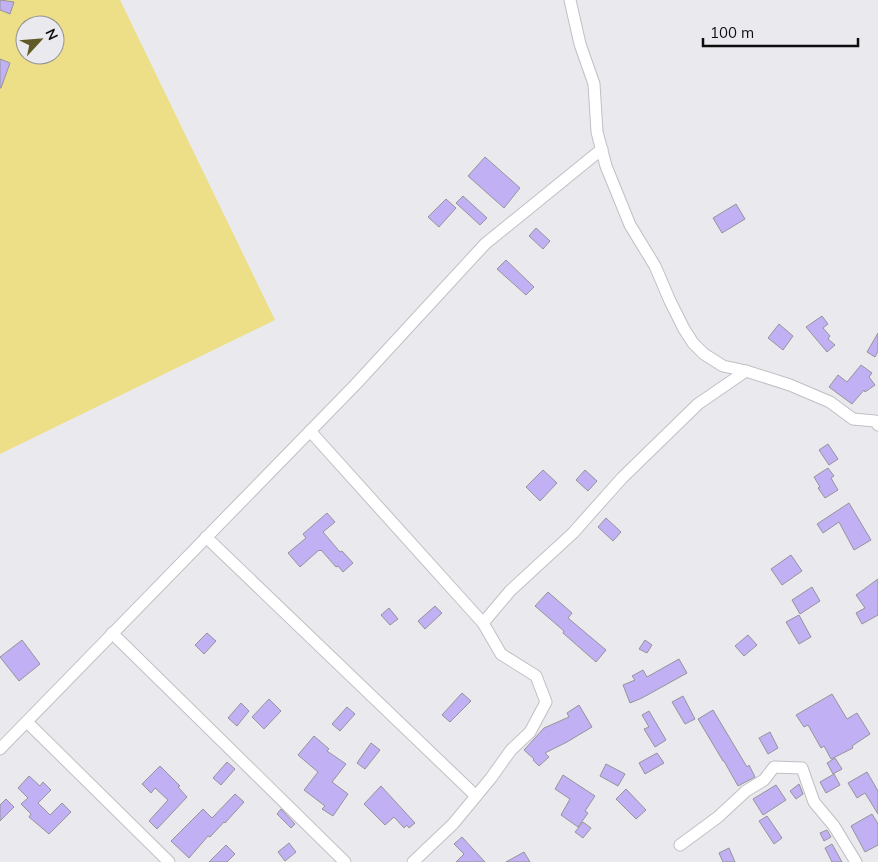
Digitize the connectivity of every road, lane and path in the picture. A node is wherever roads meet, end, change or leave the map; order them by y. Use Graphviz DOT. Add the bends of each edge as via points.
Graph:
graph roads {
  1 [pos="570,0"];
  2 [pos="602,149"];
  3 [pos="746,371"];
  4 [pos="878,425"];
  5 [pos="310,431"];
  6 [pos="206,537"];
  7 [pos="483,623"];
  8 [pos="112,633"];
  9 [pos="27,722"];
  10 [pos="0,749"];
  11 [pos="476,796"];
  12 [pos="680,845"];
  13 [pos="169,862"];
  14 [pos="344,862"];
  15 [pos="413,862"];
  16 [pos="856,862"];
  1 -- 2 [label="street" via="594,84 597,132"];
  2 -- 3 [label="street" via="630,225 655,266 693,344 723,366"];
  2 -- 5 [label="street" via="485,244"];
  3 -- 4 [label="street" via="830,402 853,419 875,421"];
  3 -- 7 [label="street" via="698,404 622,478 572,533 510,591"];
  5 -- 6 [label="street"];
  5 -- 7 [label="street"];
  6 -- 8 [label="street"];
  6 -- 11 [label="street"];
  7 -- 11 [label="street" via="501,654 536,676 546,702 530,732 511,750"];
  8 -- 9 [label="street"];
  8 -- 14 [label="street"];
  9 -- 10 [label="street"];
  9 -- 13 [label="street"];
  11 -- 15 [label="street" via="453,824"];
  12 -- 16 [label="street" via="764,780 774,767 802,768 814,802 834,826"];
}
